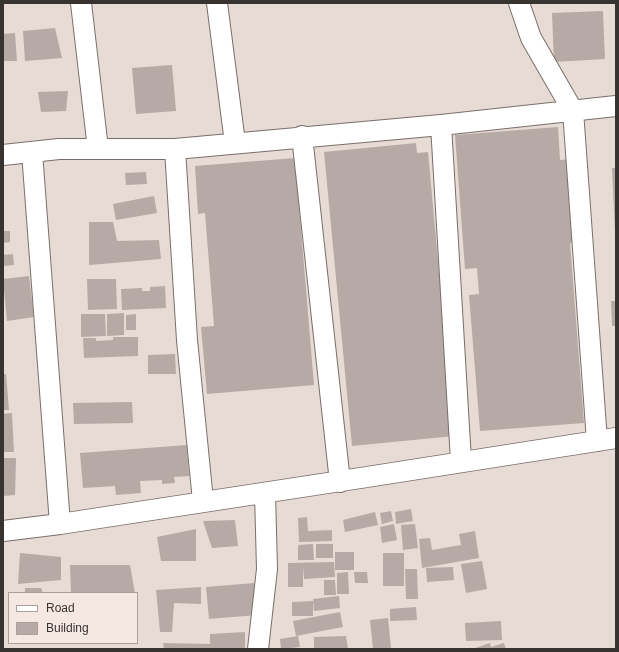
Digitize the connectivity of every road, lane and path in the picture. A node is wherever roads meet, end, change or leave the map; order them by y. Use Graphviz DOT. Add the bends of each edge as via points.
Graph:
graph roads {
  1 [pos="81,3"];
  2 [pos="218,3"];
  3 [pos="519,3"];
  4 [pos="616,106"];
  5 [pos="573,112"];
  6 [pos="441,125"];
  7 [pos="302,136"];
  8 [pos="236,143"];
  9 [pos="98,149"];
  10 [pos="175,149"];
  11 [pos="32,152"];
  12 [pos="3,155"];
  13 [pos="607,439"];
  14 [pos="461,461"];
  15 [pos="340,482"];
  16 [pos="265,493"];
  17 [pos="203,501"];
  18 [pos="60,524"];
  19 [pos="3,531"];
  20 [pos="258,649"];
  1 -- 9 [label="street"];
  2 -- 8 [label="street"];
  3 -- 5 [label="street" via="531,38"];
  4 -- 5 [label="street"];
  5 -- 6 [label="street"];
  5 -- 13 [label="street"];
  6 -- 7 [label="street"];
  6 -- 14 [label="street"];
  7 -- 8 [label="street"];
  7 -- 15 [label="street"];
  8 -- 10 [label="street"];
  9 -- 10 [label="street"];
  9 -- 11 [label="street"];
  10 -- 17 [label="street" via="188,340"];
  11 -- 12 [label="street"];
  11 -- 18 [label="street"];
  13 -- 14 [label="street"];
  14 -- 15 [label="street"];
  15 -- 16 [label="street"];
  16 -- 17 [label="street"];
  16 -- 20 [label="street" via="268,569"];
  17 -- 18 [label="street"];
  18 -- 19 [label="street"];
}
